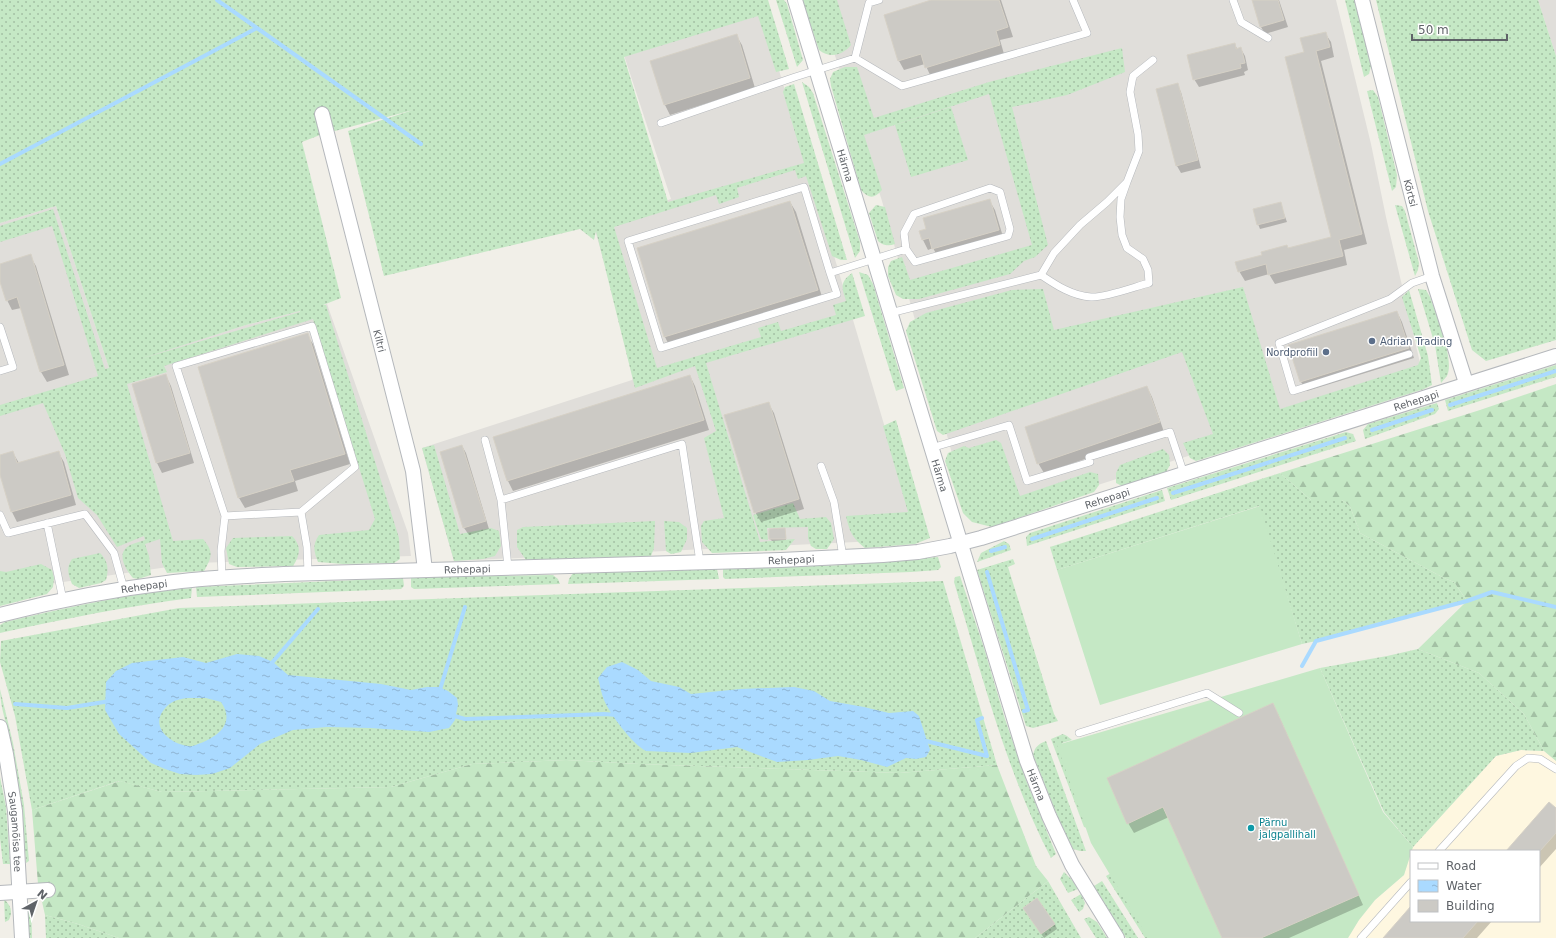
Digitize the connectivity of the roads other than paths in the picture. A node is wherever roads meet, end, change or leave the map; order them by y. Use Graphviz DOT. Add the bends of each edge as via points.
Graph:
graph roads {
  1 [pos="795,0"];
  2 [pos="879,0"];
  3 [pos="1072,0"];
  4 [pos="1233,0"];
  5 [pos="1362,0"];
  6 [pos="1268,38"];
  7 [pos="855,58"];
  8 [pos="1153,60"];
  9 [pos="816,70"];
  10 [pos="322,114"];
  11 [pos="661,123"];
  12 [pos="1126,182"];
  13 [pos="906,249"];
  14 [pos="874,259"];
  15 [pos="830,272"];
  16 [pos="1040,275"];
  17 [pos="1432,276"];
  18 [pos="890,313"];
  19 [pos="0,327"];
  20 [pos="1409,354"];
  21 [pos="1556,356"];
  22 [pos="0,371"];
  23 [pos="1466,383"];
  24 [pos="484,440"];
  25 [pos="931,448"];
  26 [pos="821,466"];
  27 [pos="1184,474"];
  28 [pos="502,500"];
  29 [pos="301,512"];
  30 [pos="0,515"];
  31 [pos="225,516"];
  32 [pos="47,523"];
  33 [pos="961,544"];
  34 [pos="843,557"];
  35 [pos="700,562"];
  36 [pos="508,567"];
  37 [pos="425,570"];
  38 [pos="308,574"];
  39 [pos="222,578"];
  40 [pos="124,589"];
  41 [pos="63,600"];
  42 [pos="0,615"];
  43 [pos="1239,713"];
  44 [pos="0,727"];
  45 [pos="1079,733"];
  46 [pos="1556,769"];
  47 [pos="1440,850"];
  48 [pos="1410,883"];
  49 [pos="48,890"];
  50 [pos="20,892"];
  51 [pos="0,893"];
  52 [pos="22,938"];
  53 [pos="1117,938"];
  54 [pos="1361,938"];
  1 -- 9 [label="street, Härma"];
  2 -- 7 [label="lane" via="869,3"];
  3 -- 7 [label="lane" via="1087,33 902,86"];
  4 -- 6 [label="lane" via="1241,22"];
  5 -- 17 [label="street, Kõrtsi"];
  7 -- 9 [label="lane"];
  8 -- 12 [label="lane" via="1133,76 1130,92 1139,151"];
  9 -- 11 [label="lane"];
  9 -- 14 [label="street, Härma"];
  10 -- 37 [label="street, Kiltri" via="413,471"];
  12 -- 16 [label="lane" via="1054,253"];
  12 -- 16 [label="lane" via="1121,199 1122,235 1127,248 1143,259 1148,270 1148,283 1092,297 1061,288"];
  13 -- 13 [label="lane" via="915,262 1008,236 1010,229 1000,192 990,188 914,214 904,233"];
  13 -- 14 [label="lane"];
  14 -- 15 [label="lane"];
  14 -- 18 [label="street, Härma"];
  15 -- 15 [label="lane" via="837,294 661,348 628,241 804,187"];
  16 -- 18 [label="lane"];
  17 -- 20 [label="lane" via="1412,283 1390,299 1278,343 1293,390"];
  17 -- 23 [label="street, Kõrtsi"];
  18 -- 25 [label="street, Härma"];
  19 -- 22 [label="lane" via="13,366"];
  21 -- 23 [label="street, Rehepapi"];
  23 -- 27 [label="street, Rehepapi"];
  24 -- 28 [label="lane"];
  25 -- 27 [label="lane" via="1009,425 1027,481 1090,462 1089,457 1170,432"];
  25 -- 33 [label="street, Härma"];
  26 -- 34 [label="lane" via="834,502"];
  27 -- 33 [label="street, Rehepapi"];
  28 -- 35 [label="lane" via="682,444"];
  28 -- 36 [label="lane"];
  29 -- 31 [label="lane"];
  29 -- 31 [label="lane" via="355,468 312,326 176,366"];
  29 -- 38 [label="lane" via="307,547"];
  30 -- 32 [label="lane" via="8,533"];
  31 -- 39 [label="lane" via="221,551"];
  32 -- 40 [label="lane" via="85,514 114,553"];
  32 -- 41 [label="lane"];
  33 -- 34 [label="street, Rehepapi" via="918,552"];
  33 -- 53 [label="street, Härma" via="1027,761 1049,816 1076,870"];
  34 -- 35 [label="street, Rehepapi"];
  35 -- 36 [label="street, Rehepapi"];
  36 -- 37 [label="street, Rehepapi"];
  37 -- 38 [label="street, Rehepapi"];
  38 -- 39 [label="street, Rehepapi"];
  39 -- 40 [label="street, Rehepapi"];
  40 -- 41 [label="street, Rehepapi"];
  41 -- 42 [label="street, Rehepapi"];
  43 -- 45 [label="lane" via="1207,693"];
  44 -- 50 [label="street, Saugamõisa tee" via="15,811"];
  46 -- 47 [label="lane" via="1540,759 1528,758 1516,766"];
  48 -- 54 [label="lane"];
  49 -- 50 [label="street"];
  50 -- 51 [label="street"];
  50 -- 52 [label="street, Saugamõisa tee"];
}
